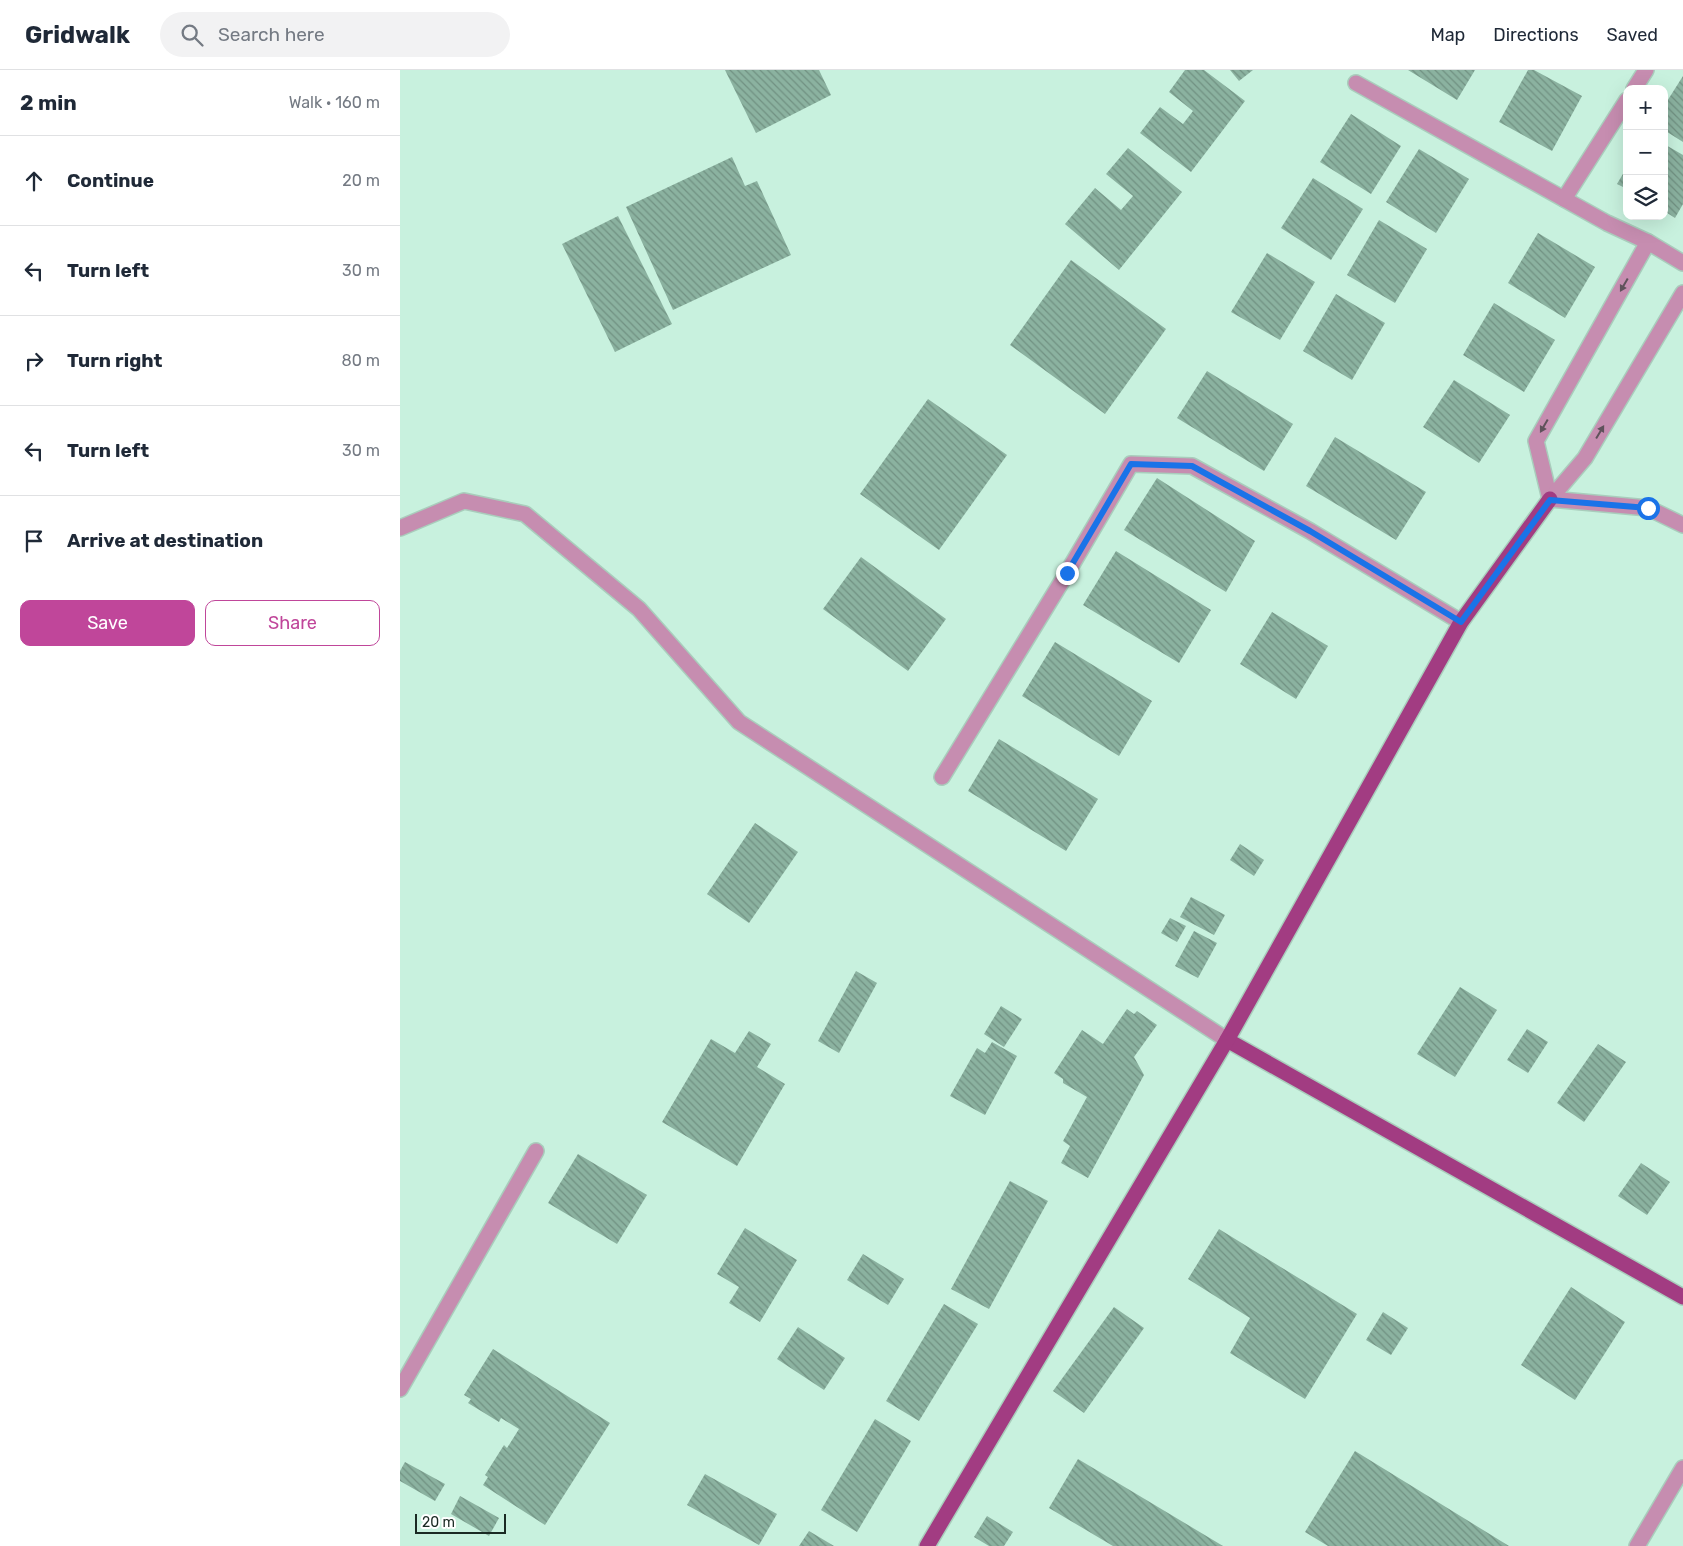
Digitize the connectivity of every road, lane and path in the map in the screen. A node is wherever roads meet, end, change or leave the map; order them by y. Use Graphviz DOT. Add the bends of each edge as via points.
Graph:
graph roads {
  1 [pos="1646,70"];
  2 [pos="1356,83"];
  3 [pos="1637,85"];
  4 [pos="1623,106"];
  5 [pos="1564,199"];
  6 [pos="1648,242"];
  7 [pos="1683,263"];
  8 [pos="1683,293"];
  9 [pos="1550,500"];
  10 [pos="1683,525"];
  11 [pos="400,528"];
  12 [pos="1461,622"];
  13 [pos="942,777"];
  14 [pos="1227,1040"];
  15 [pos="536,1151"];
  16 [pos="1683,1297"];
  17 [pos="400,1389"];
  18 [pos="1683,1468"];
  19 [pos="927,1546"];
  20 [pos="1637,1546"];
  1 -- 3 [label="street"];
  2 -- 5 [label="street"];
  4 -- 5 [label="street"];
  5 -- 6 [label="street"];
  6 -- 7 [label="street"];
  6 -- 9 [label="street, one-way" via="1536,441"];
  9 -- 8 [label="street, one-way" via="1585,458"];
  9 -- 10 [label="street" via="1648,508"];
  9 -- 12 [label="main road"];
  11 -- 14 [label="street" via="464,501 526,514 639,609 739,722"];
  12 -- 13 [label="street" via="1310,531 1192,466 1131,464"];
  12 -- 14 [label="main road"];
  14 -- 16 [label="main road"];
  14 -- 19 [label="main road"];
  15 -- 17 [label="street"];
  18 -- 20 [label="street"];
}
